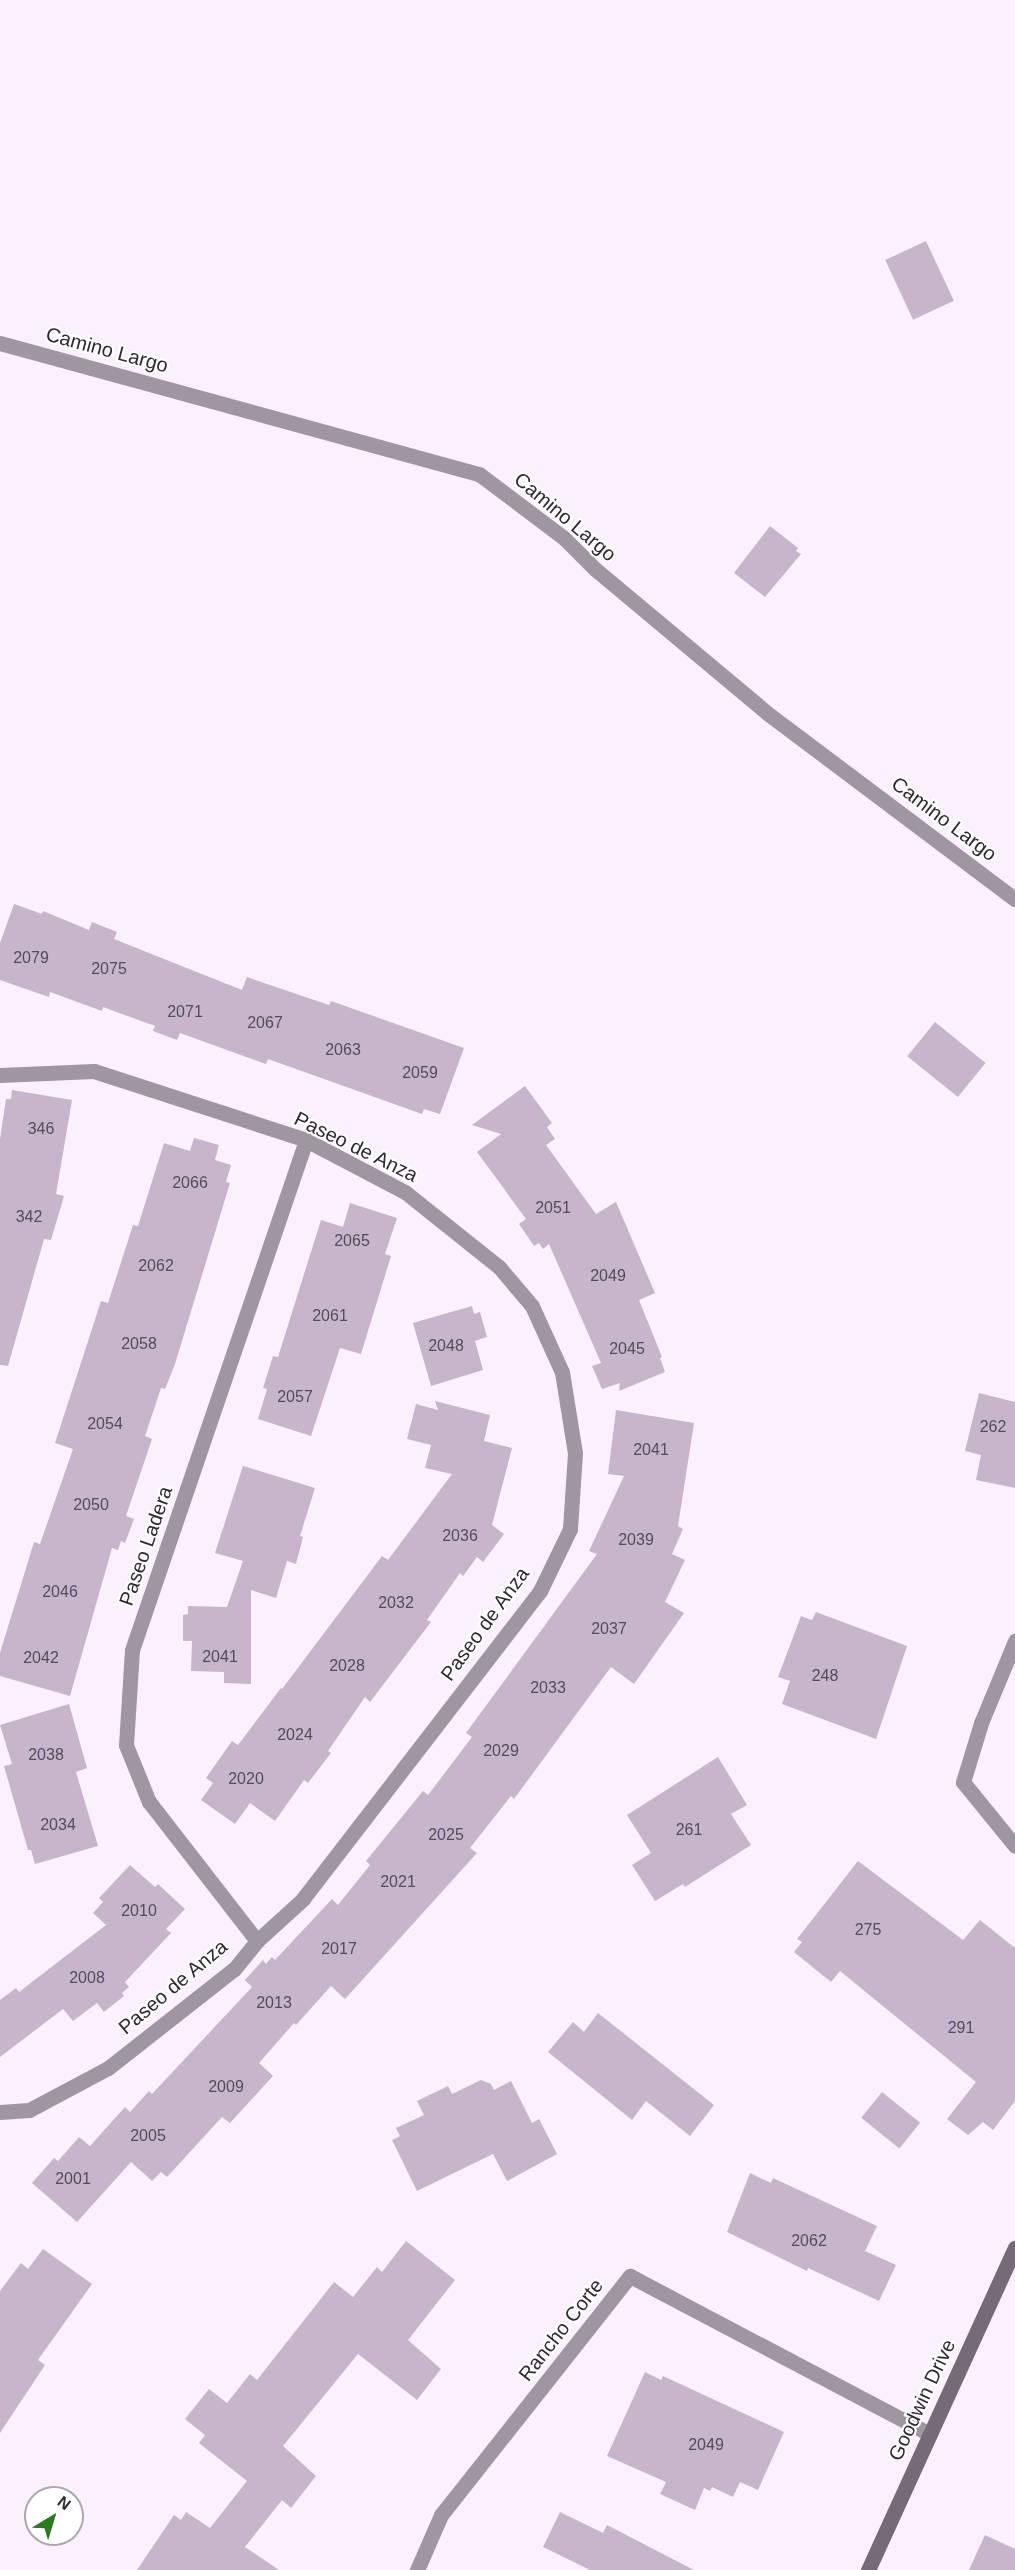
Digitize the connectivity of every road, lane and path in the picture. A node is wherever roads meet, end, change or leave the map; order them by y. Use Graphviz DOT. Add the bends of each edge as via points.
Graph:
graph roads {
  1 [pos="0,343"];
  2 [pos="1015,900"];
  3 [pos="0,1075"];
  4 [pos="306,1140"];
  5 [pos="1015,1641"];
  6 [pos="1015,1846"];
  7 [pos="257,1941"];
  8 [pos="0,2112"];
  9 [pos="1015,2248"];
  10 [pos="930,2434"];
  11 [pos="417,2570"];
  12 [pos="868,2570"];
  1 -- 2 [label="street, Camino Largo" via="479,474 564,538 595,570 767,713"];
  3 -- 4 [label="street, Paseo de Anza" via="94,1071"];
  4 -- 7 [label="street, Paseo Ladera" via="132,1650 126,1745 149,1802"];
  4 -- 7 [label="street, Paseo de Anza" via="405,1191 500,1267 532,1306 562,1372 575,1453 570,1529 540,1591 303,1899"];
  5 -- 6 [label="street" via="981,1723 963,1782"];
  7 -- 8 [label="street, Paseo de Anza" via="234,1969 108,2068 29,2110"];
  9 -- 10 [label="street, Goodwin Drive"];
  10 -- 11 [label="street, Rancho Corte" via="630,2276 441,2515"];
  10 -- 12 [label="street, Goodwin Drive"];
}
